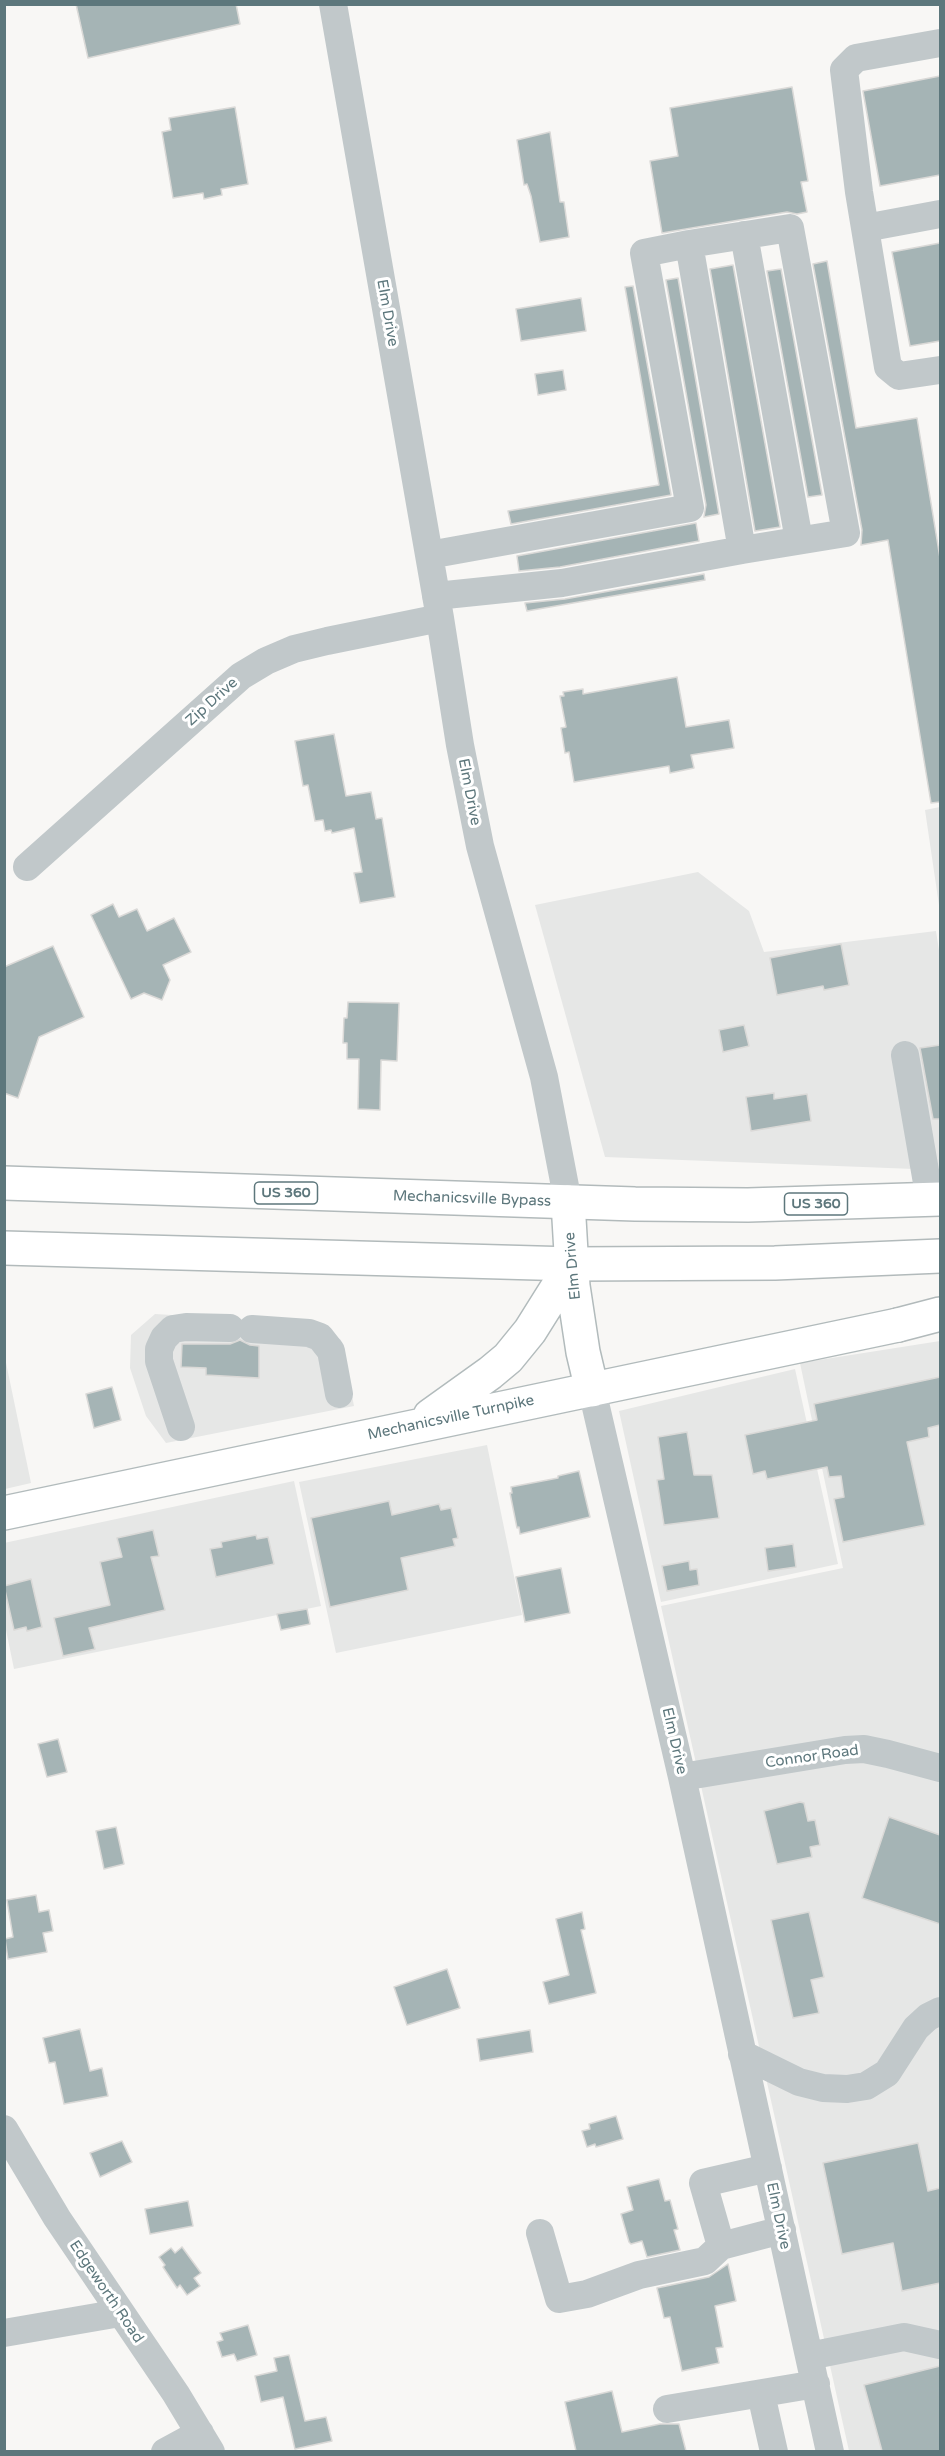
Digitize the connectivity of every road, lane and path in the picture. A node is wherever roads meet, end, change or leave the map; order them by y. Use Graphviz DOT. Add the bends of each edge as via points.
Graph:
graph roads {
  1 [pos="333,4"];
  2 [pos="940,43"];
  3 [pos="940,214"];
  4 [pos="865,228"];
  5 [pos="744,236"];
  6 [pos="689,244"];
  7 [pos="940,370"];
  8 [pos="799,540"];
  9 [pos="741,550"];
  10 [pos="429,555"];
  11 [pos="438,607"];
  12 [pos="27,867"];
  13 [pos="904,1055"];
  14 [pos="4,1183"];
  15 [pos="935,1200"];
  16 [pos="567,1202"];
  17 [pos="4,1248"];
  18 [pos="940,1256"];
  19 [pos="572,1264"];
  20 [pos="940,1314"];
  21 [pos="592,1389"];
  22 [pos="339,1394"];
  23 [pos="417,1425"];
  24 [pos="181,1427"];
  25 [pos="4,1514"];
  26 [pos="940,1768"];
  27 [pos="682,1777"];
  28 [pos="940,2011"];
  29 [pos="742,2054"];
  30 [pos="4,2129"];
  31 [pos="768,2168"];
  32 [pos="782,2230"];
  33 [pos="540,2234"];
  34 [pos="721,2246"];
  35 [pos="120,2313"];
  36 [pos="4,2333"];
  37 [pos="940,2344"];
  38 [pos="809,2356"];
  39 [pos="816,2384"];
  40 [pos="761,2394"];
  41 [pos="667,2409"];
  42 [pos="206,2442"];
  43 [pos="165,2451"];
  44 [pos="774,2451"];
  45 [pos="830,2451"];
  1 -- 10 [label="street, Elm Drive"];
  2 -- 4 [label="street" via="856,58 844,70"];
  3 -- 4 [label="street"];
  4 -- 7 [label="street" via="888,367 899,376"];
  5 -- 6 [label="street"];
  5 -- 8 [label="street"];
  5 -- 8 [label="street, Zip Drive" via="790,228 846,533"];
  6 -- 9 [label="street"];
  6 -- 10 [label="street" via="644,252 690,508"];
  8 -- 9 [label="street, Zip Drive"];
  9 -- 11 [label="street, Zip Drive"];
  10 -- 11 [label="street, Elm Drive"];
  11 -- 12 [label="street, Zip Drive" via="294,649 240,676"];
  11 -- 16 [label="street, Elm Drive" via="480,846 544,1077"];
  13 -- 15 [label="street"];
  14 -- 16 [label="main road, Mechanicsville Bypass / US 360"];
  15 -- 16 [label="main road, Mechanicsville Bypass / US 360"];
  16 -- 19 [label="main road, Elm Drive"];
  17 -- 19 [label="main road"];
  18 -- 19 [label="main road" via="775,1263"];
  19 -- 21 [label="main road, Elm Drive" via="583,1352"];
  19 -- 23 [label="main road" via="508,1358"];
  20 -- 21 [label="main road, Mechanicsville Turnpike"];
  21 -- 23 [label="main road, Mechanicsville Turnpike"];
  21 -- 27 [label="street, Elm Drive"];
  22 -- 24 [label="street" via="331,1351 320,1337 309,1333 173,1329 159,1348 159,1361"];
  23 -- 25 [label="main road, Mechanicsville Turnpike"];
  26 -- 27 [label="street, Connor Road" via="864,1749 844,1749"];
  27 -- 29 [label="street, Elm Drive"];
  28 -- 29 [label="street" via="916,2028 887,2073 866,2086 847,2089 807,2084"];
  29 -- 31 [label="street, Elm Drive"];
  30 -- 35 [label="street, Edgeworth Road"];
  31 -- 32 [label="street, Elm Drive"];
  31 -- 34 [label="street" via="703,2183"];
  32 -- 34 [label="street"];
  32 -- 38 [label="street, Elm Drive"];
  33 -- 34 [label="street" via="558,2299 705,2261"];
  35 -- 36 [label="street"];
  35 -- 42 [label="street, Edgeworth Road"];
  37 -- 38 [label="street" via="904,2337"];
  38 -- 39 [label="street, Elm Drive"];
  39 -- 40 [label="street"];
  39 -- 45 [label="street, Elm Drive"];
  40 -- 41 [label="street"];
  40 -- 44 [label="street"];
  42 -- 43 [label="street"];
}
